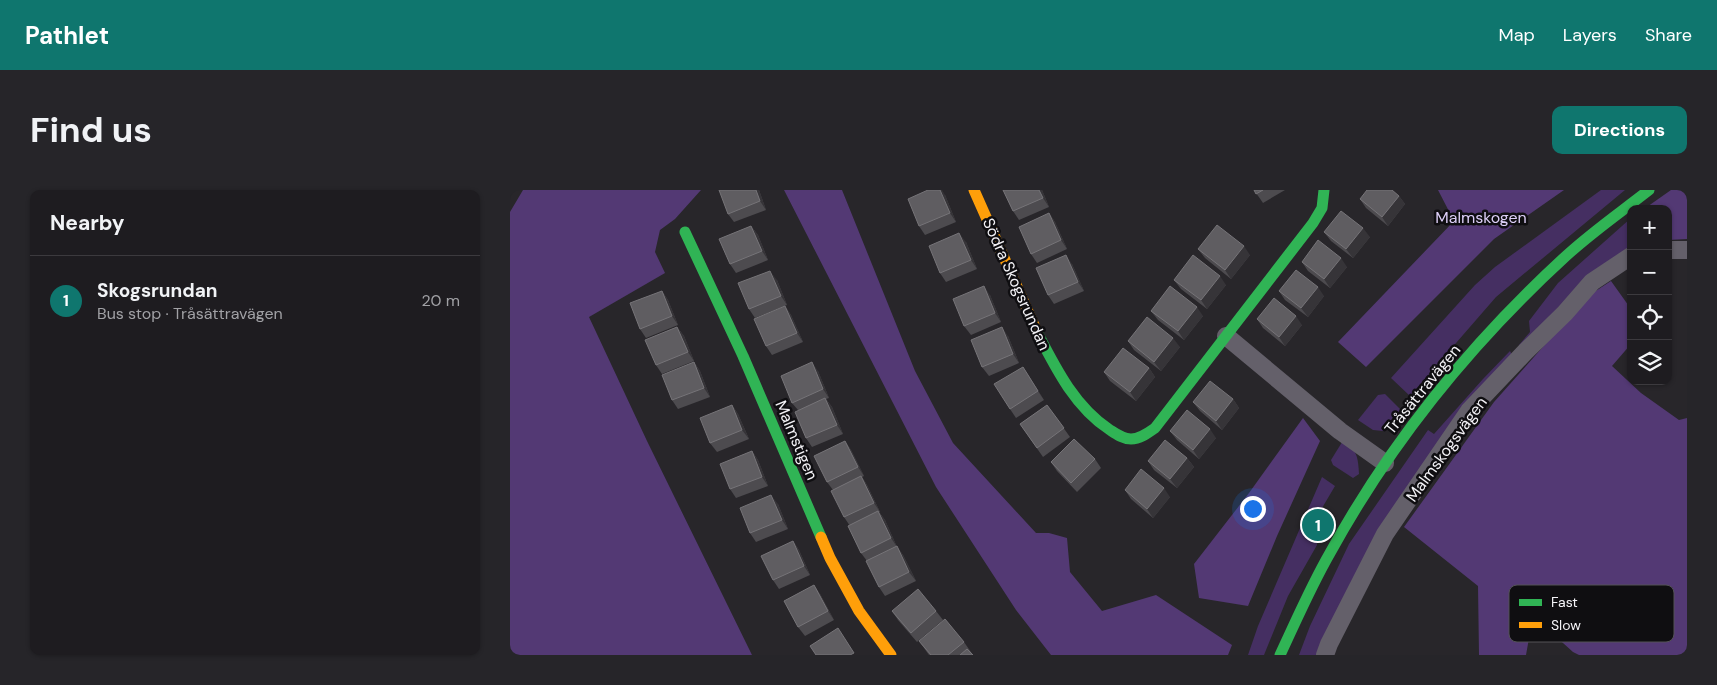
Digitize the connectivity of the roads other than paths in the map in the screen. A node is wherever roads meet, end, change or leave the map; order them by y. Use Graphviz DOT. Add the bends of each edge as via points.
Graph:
graph roads {
  1 [pos="974,190"];
  2 [pos="1324,190"];
  3 [pos="1649,190"];
  4 [pos="685,232"];
  5 [pos="1672,250"];
  6 [pos="1687,250"];
  7 [pos="1627,259"];
  8 [pos="1226,336"];
  9 [pos="1385,464"];
  10 [pos="891,655"];
  11 [pos="1280,655"];
  12 [pos="1325,655"];
  1 -- 8 [label="street, Södra Skogsrundan" via="1043,345 1088,413 1120,437 1143,436 1155,428"];
  2 -- 8 [label="street, Södra Skogsrundan" via="1322,208 1312,223"];
  3 -- 9 [label="street, Tråsättravägen" via="1576,247 1506,314 1442,386"];
  4 -- 10 [label="street, Malmstigen" via="743,356 830,558 860,611"];
  5 -- 6 [label="street"];
  7 -- 12 [label="street, Malmskogsvägen" via="1592,282 1469,411 1385,534"];
  8 -- 9 [label="street" via="1340,431"];
  9 -- 11 [label="street, Tråsättravägen" via="1345,524 1300,609"];
}
